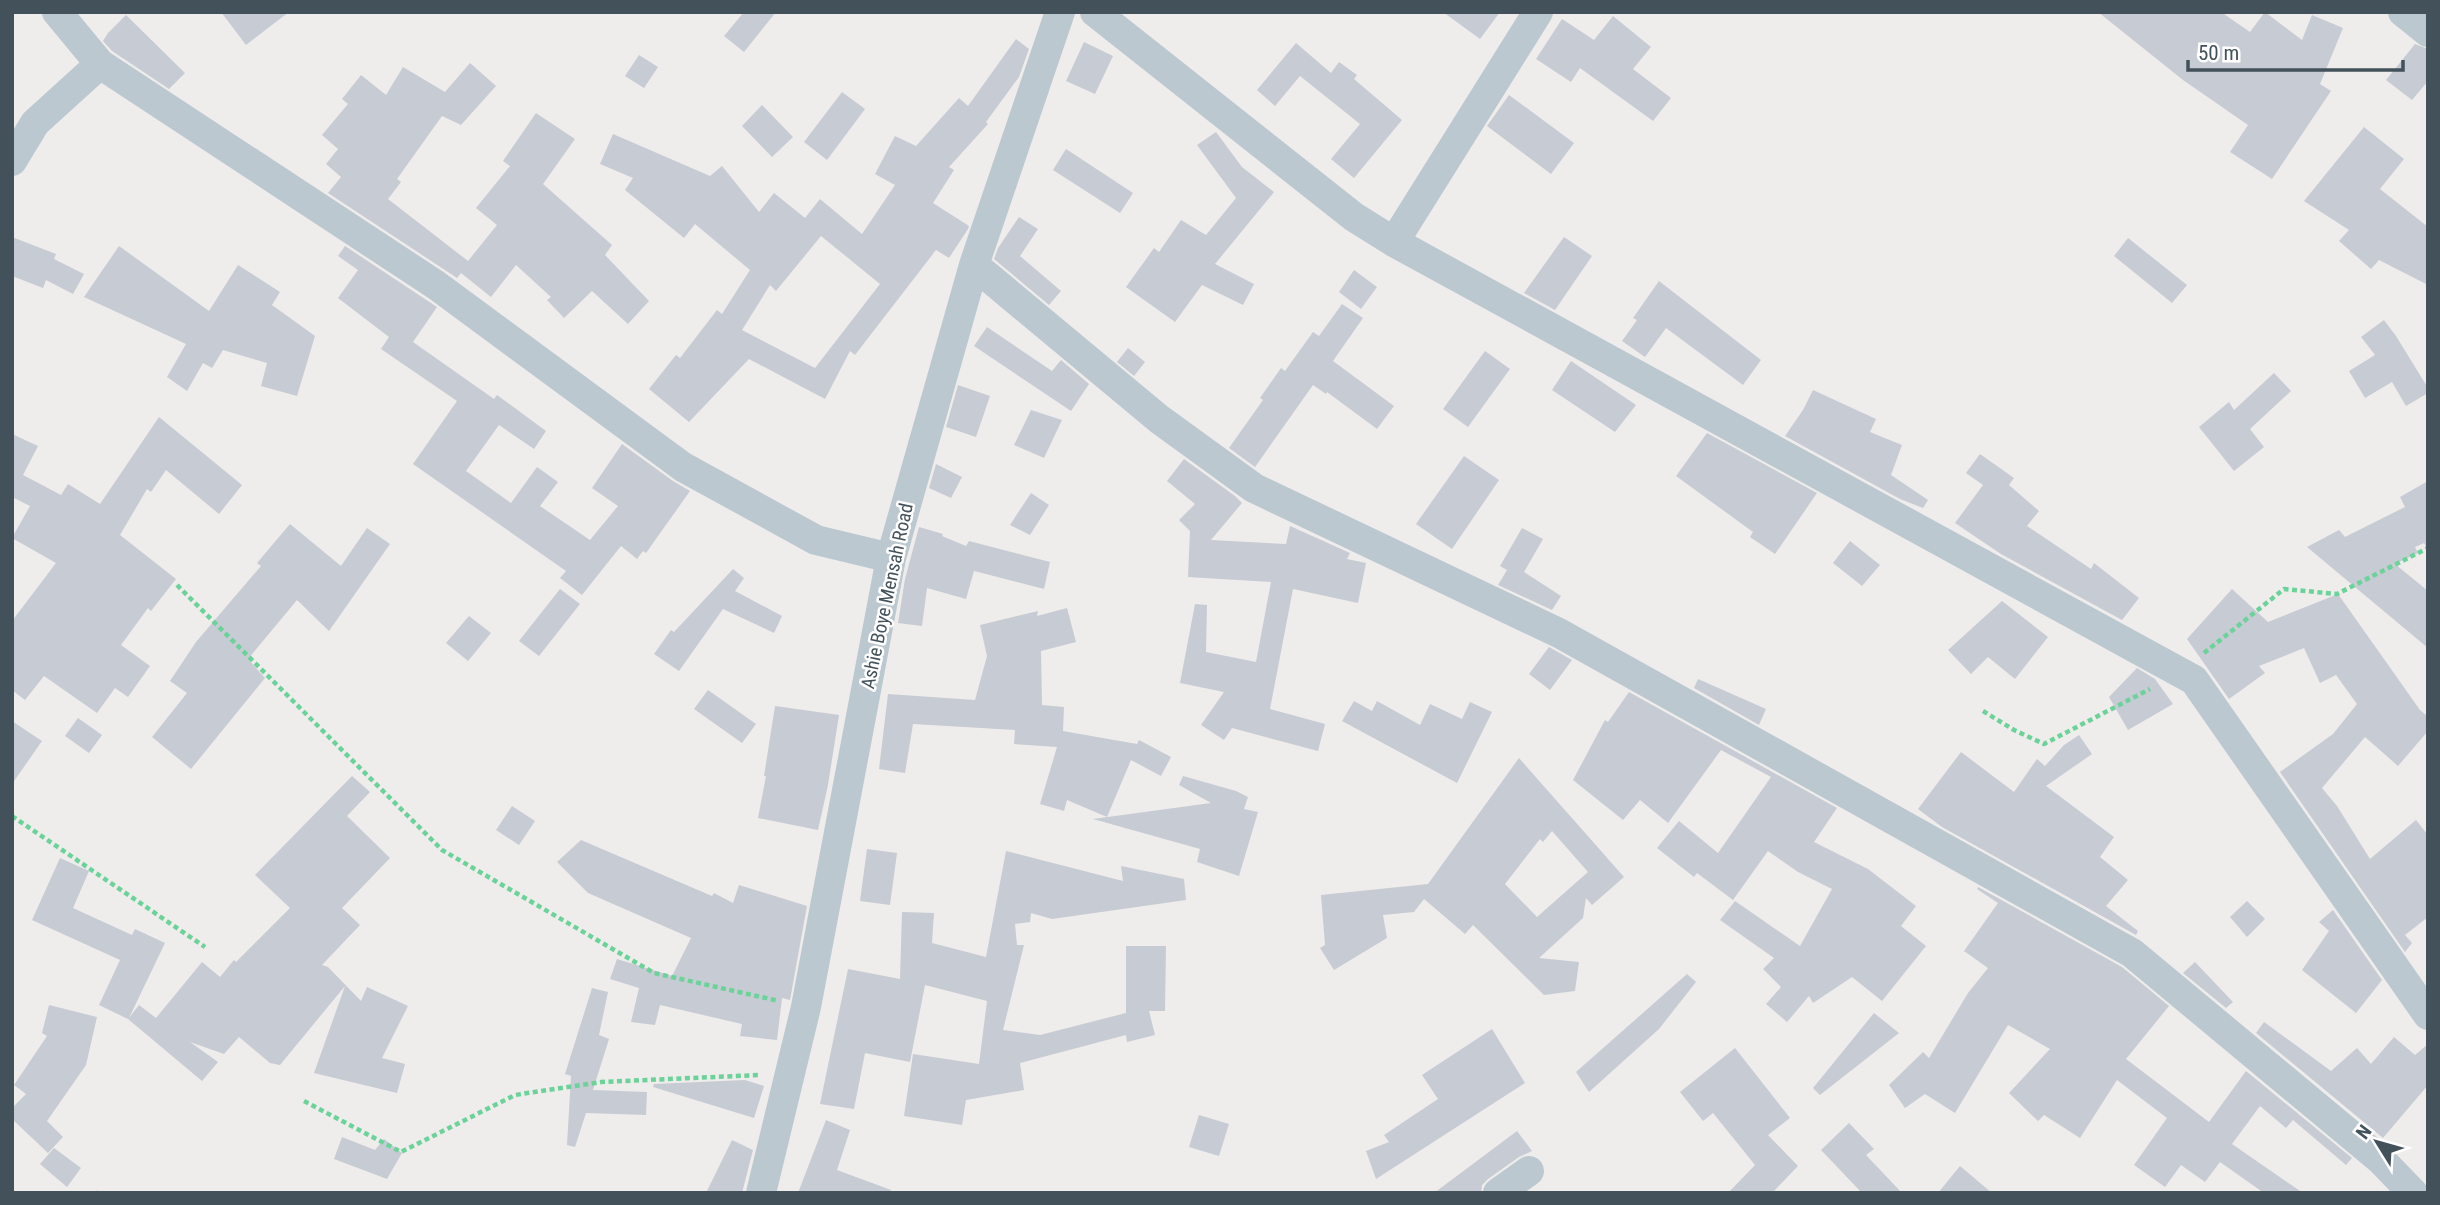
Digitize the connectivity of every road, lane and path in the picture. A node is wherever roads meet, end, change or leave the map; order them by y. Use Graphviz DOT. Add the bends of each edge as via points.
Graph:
graph roads {
  1 [pos="57,12"];
  2 [pos="1060,12"];
  3 [pos="1095,12"];
  4 [pos="1538,12"];
  5 [pos="2403,12"];
  6 [pos="2428,32"];
  7 [pos="100,64"];
  8 [pos="12,161"];
  9 [pos="1394,242"];
  10 [pos="974,265"];
  11 [pos="891,558"];
  12 [pos="177,585"];
  13 [pos="12,816"];
  14 [pos="205,947"];
  15 [pos="806,1007"];
  16 [pos="2428,1015"];
  17 [pos="789,1074"];
  18 [pos="304,1101"];
  19 [pos="1528,1171"];
  20 [pos="761,1193"];
  21 [pos="1498,1193"];
  22 [pos="2413,1193"];
  1 -- 7 [label="street"];
  2 -- 10 [label="street, Ashie Boye Mensah Road"];
  3 -- 9 [label="street" via="1354,217"];
  4 -- 9 [label="street"];
  5 -- 6 [label="street"];
  7 -- 8 [label="street" via="35,123"];
  7 -- 11 [label="street" via="436,285 683,467 816,540"];
  9 -- 16 [label="street" via="2194,680"];
  10 -- 11 [label="street, Ashie Boye Mensah Road"];
  10 -- 22 [label="street" via="1159,419 1254,488 1559,632 2132,953 2381,1160"];
  11 -- 15 [label="street, Ashie Boye Mensah Road"];
  12 -- 15 [label="path" via="442,850 654,974"];
  13 -- 14 [label="path"];
  15 -- 17 [label="street, Ashie Boye Mensah Road"];
  17 -- 18 [label="path" via="601,1082 515,1095 401,1152"];
  17 -- 20 [label="street, Ashie Boye Mensah Road"];
  19 -- 21 [label="street"];
}
